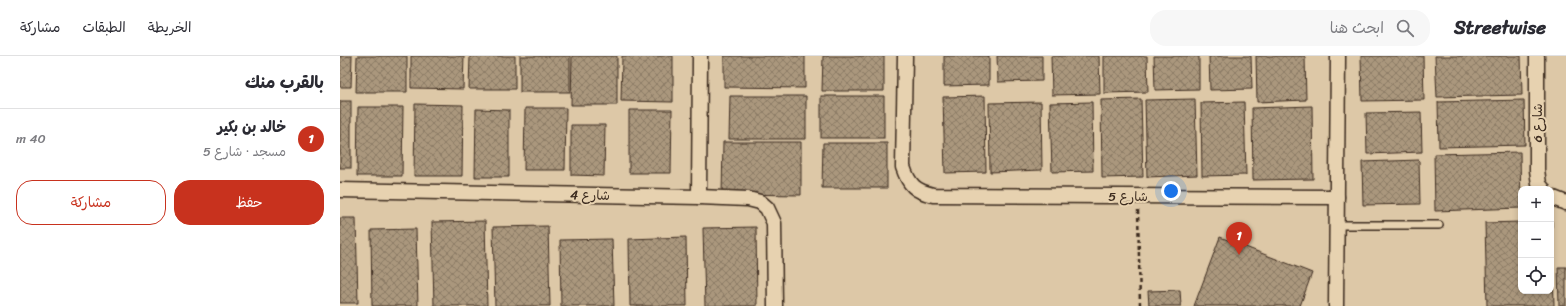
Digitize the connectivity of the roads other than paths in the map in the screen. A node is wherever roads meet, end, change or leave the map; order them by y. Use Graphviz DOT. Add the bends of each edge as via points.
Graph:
graph roads {
  1 [pos="700,56"];
  2 [pos="905,56"];
  3 [pos="1338,56"];
  4 [pos="1538,56"];
  5 [pos="1541,186"];
  6 [pos="340,190"];
  7 [pos="699,197"];
  8 [pos="1337,197"];
  9 [pos="1554,198"];
  10 [pos="1566,203"];
  11 [pos="1338,225"];
  12 [pos="1439,225"];
  13 [pos="775,306"];
  14 [pos="1336,306"];
  1 -- 7 [label="street"];
  2 -- 8 [label="street, شارع 5" via="903,167 907,179 914,188 922,192 933,195"];
  3 -- 8 [label="street"];
  4 -- 5 [label="street, شارع 6" via="1537,170"];
  6 -- 7 [label="street, شارع 4"];
  7 -- 13 [label="street, شارع 4" via="748,199 760,202 767,208 774,223"];
  8 -- 11 [label="street"];
  9 -- 10 [label="street"];
  11 -- 12 [label="lane"];
  11 -- 14 [label="street"];
}
